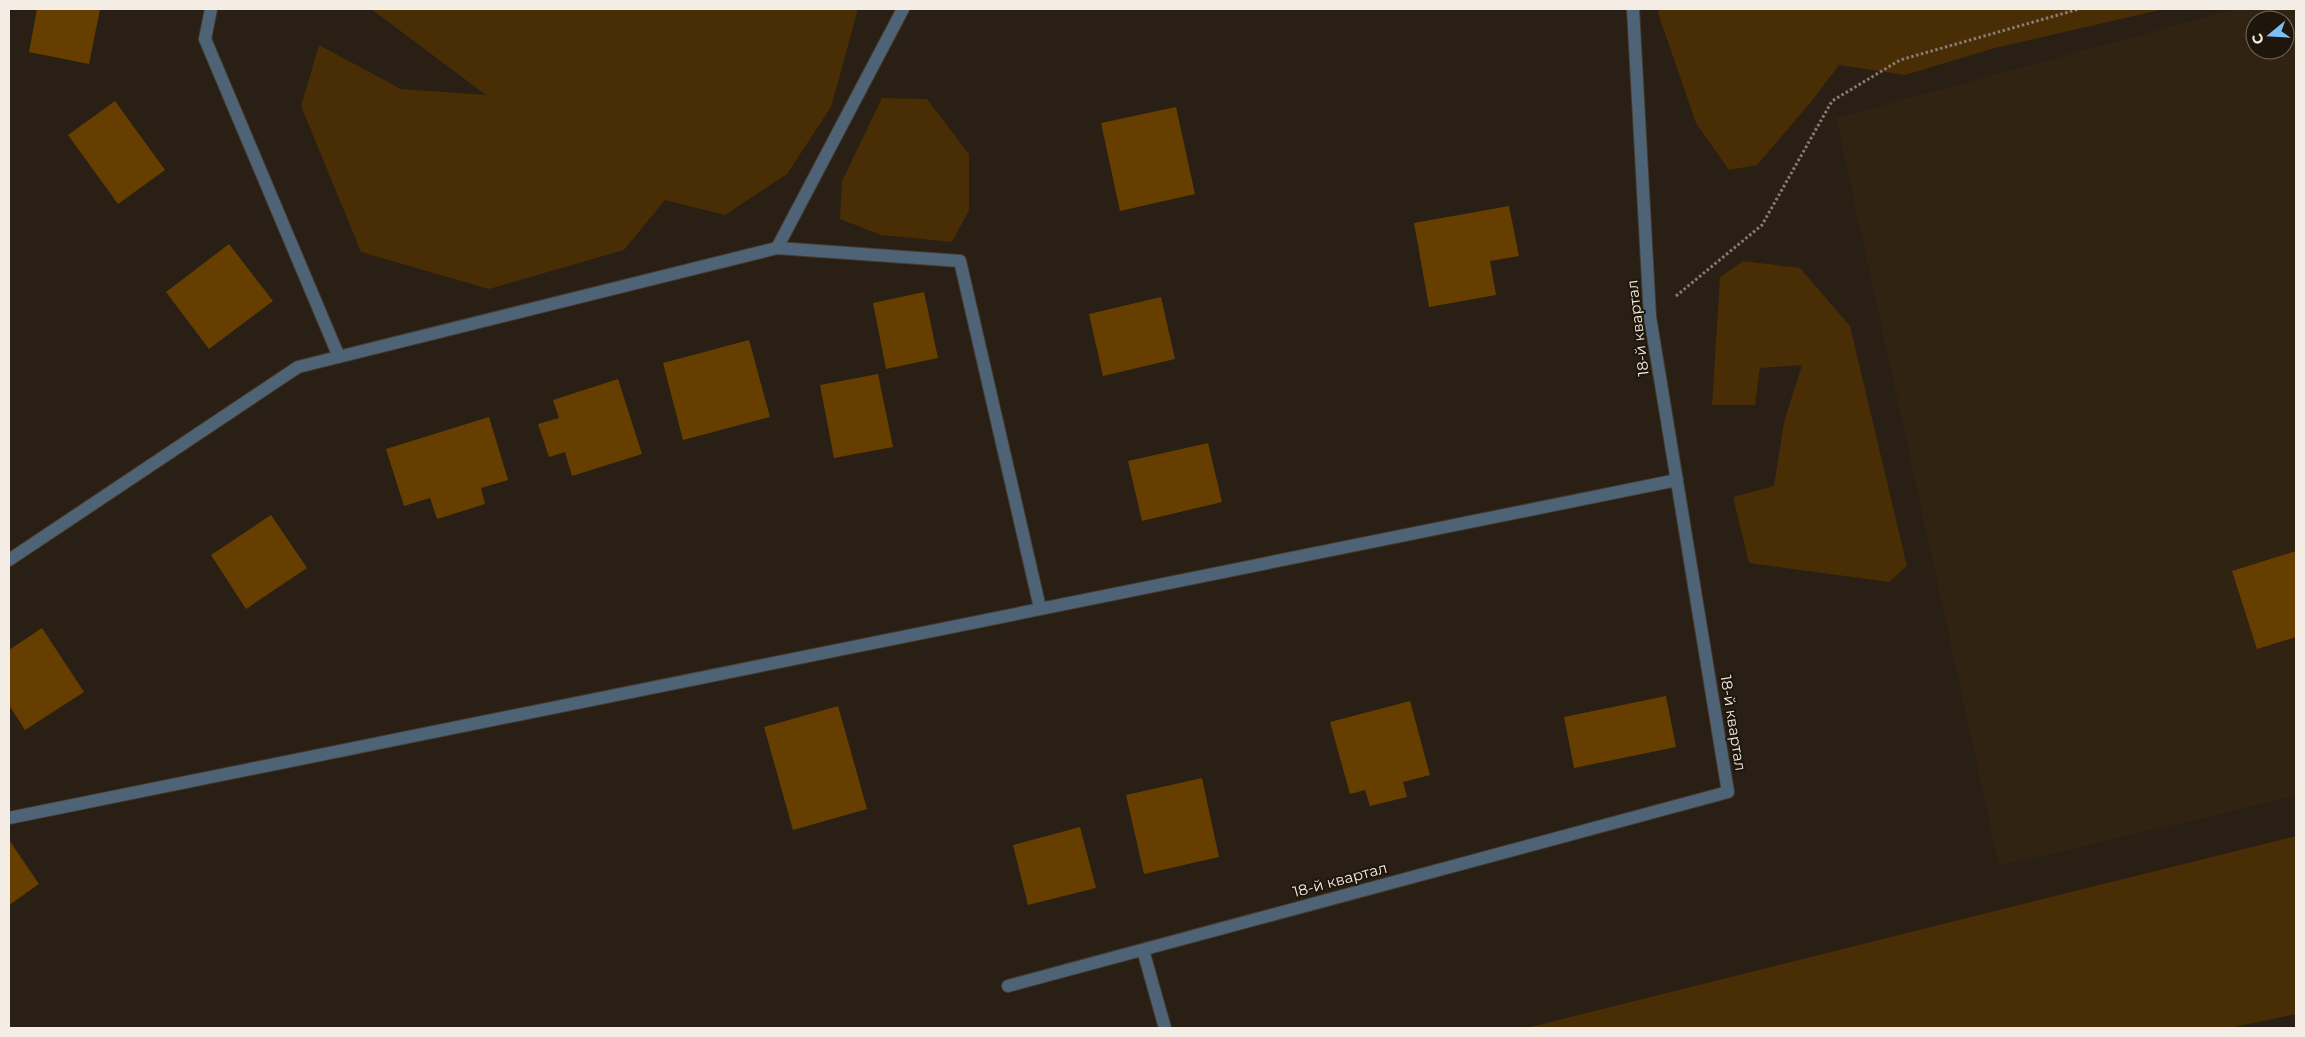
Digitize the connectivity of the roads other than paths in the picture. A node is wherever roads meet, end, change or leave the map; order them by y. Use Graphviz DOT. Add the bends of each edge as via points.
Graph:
graph roads {
  1 [pos="211,9"];
  2 [pos="903,9"];
  3 [pos="1633,9"];
  4 [pos="777,248"];
  5 [pos="340,357"];
  6 [pos="1677,480"];
  7 [pos="9,560"];
  8 [pos="1040,608"];
  9 [pos="9,818"];
  10 [pos="1143,950"];
  11 [pos="1008,986"];
  12 [pos="1165,1028"];
  1 -- 5 [label="street" via="205,39"];
  2 -- 4 [label="street"];
  3 -- 6 [label="street, 18-й квартал" via="1650,317"];
  4 -- 5 [label="street"];
  4 -- 8 [label="street" via="960,261"];
  5 -- 7 [label="street" via="298,367"];
  6 -- 8 [label="street"];
  6 -- 10 [label="street, 18-й квартал" via="1728,792"];
  8 -- 9 [label="street"];
  10 -- 11 [label="street, 18-й квартал"];
  10 -- 12 [label="street"];
}
